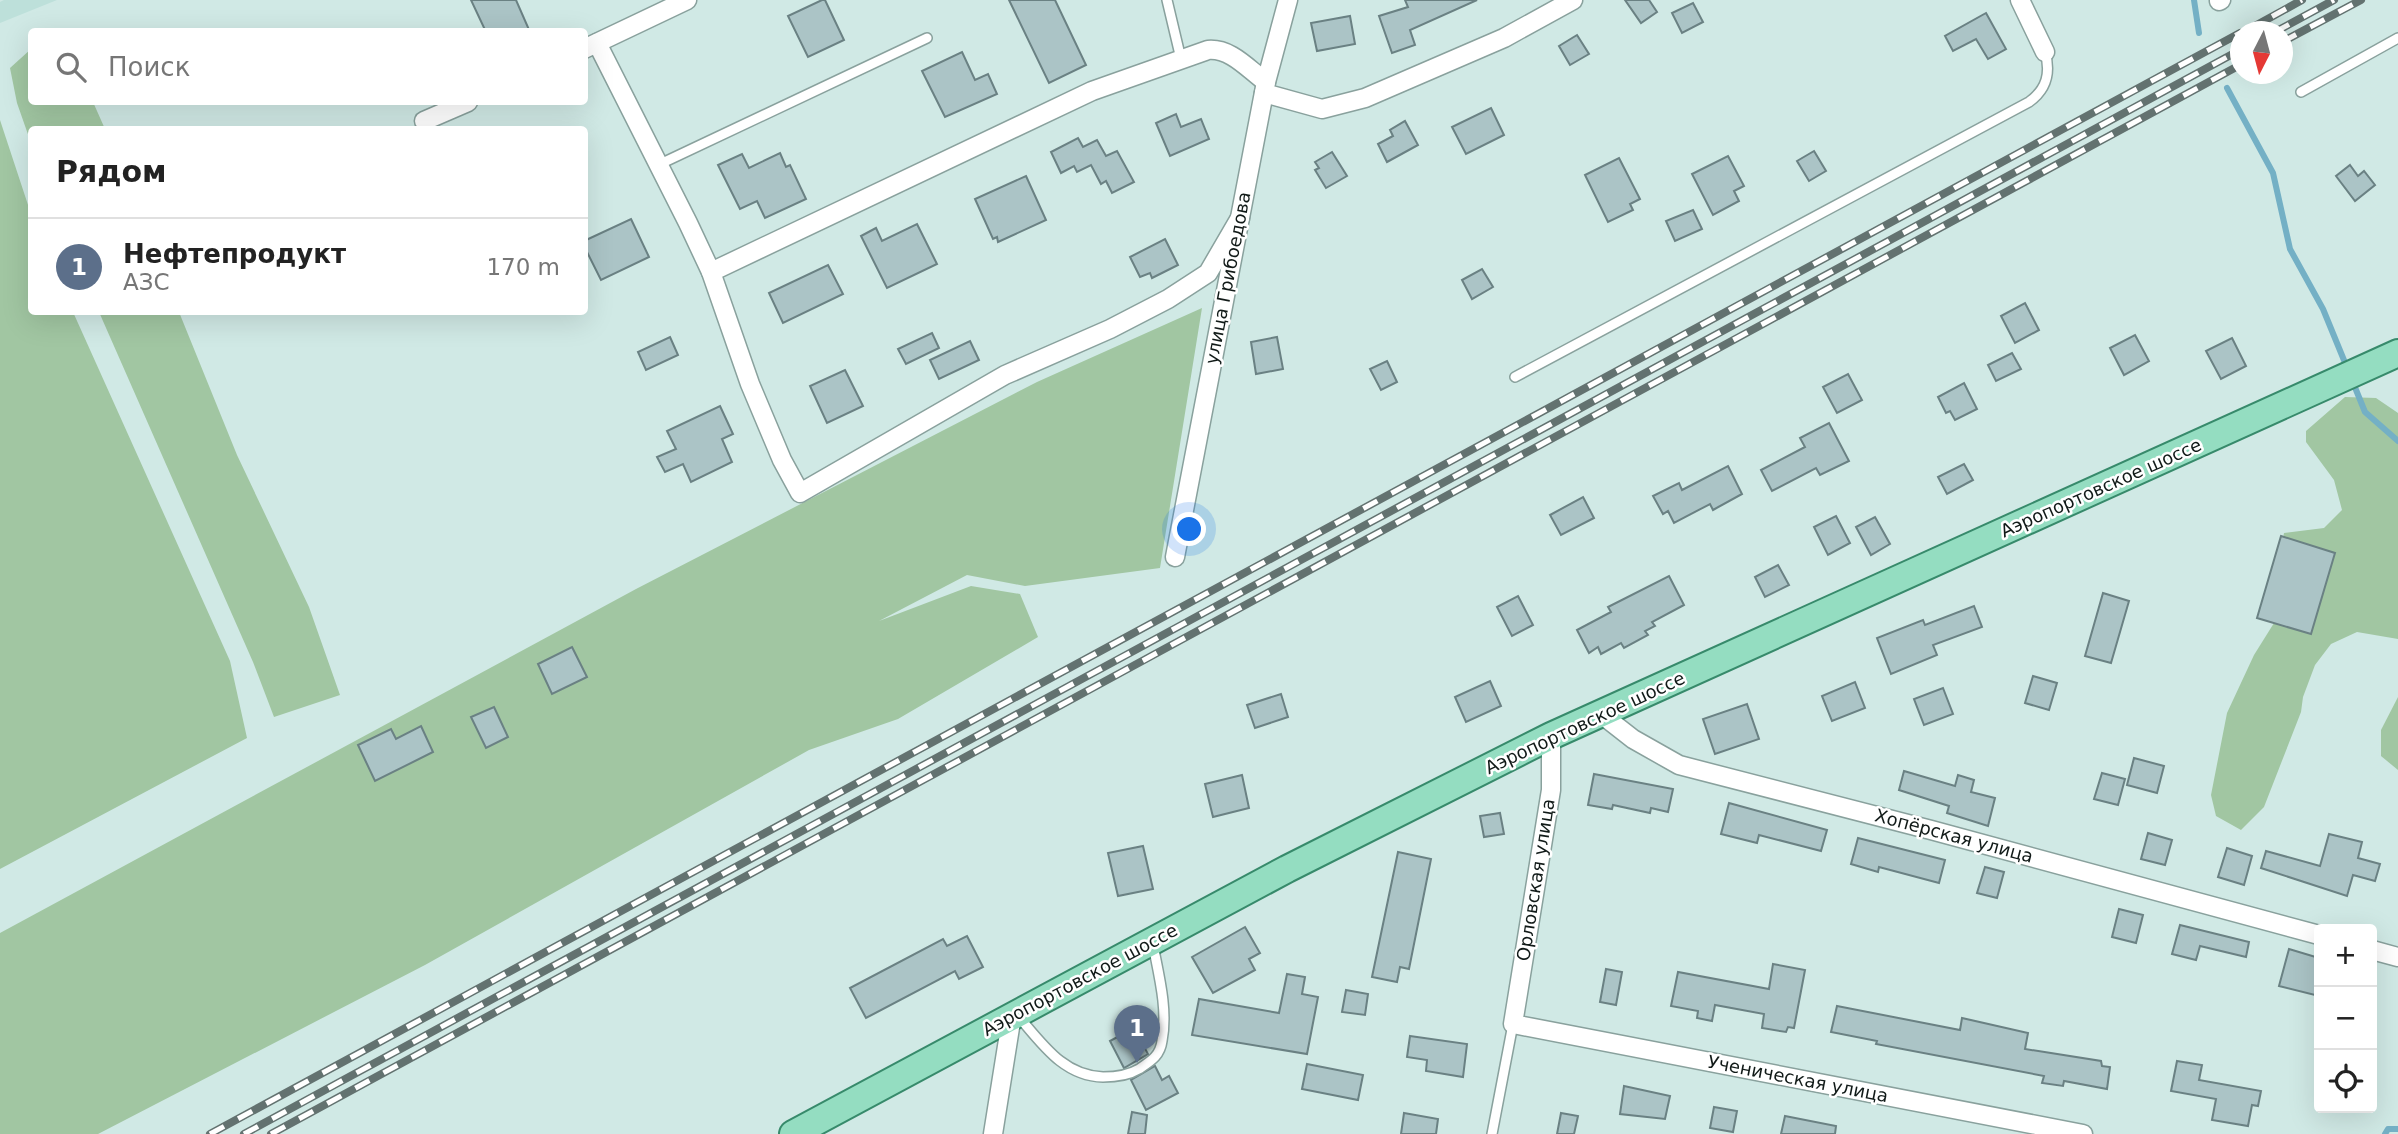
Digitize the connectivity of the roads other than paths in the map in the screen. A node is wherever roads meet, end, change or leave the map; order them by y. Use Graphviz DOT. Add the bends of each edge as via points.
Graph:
graph roads {
  1 [pos="687,0"];
  2 [pos="1167,0"];
  3 [pos="1288,0"];
  4 [pos="1573,0"];
  5 [pos="2020,0"];
  6 [pos="927,38"];
  7 [pos="2398,38"];
  8 [pos="591,46"];
  9 [pos="2045,52"];
  10 [pos="1181,59"];
  11 [pos="1265,88"];
  12 [pos="2301,92"];
  13 [pos="461,105"];
  14 [pos="424,121"];
  15 [pos="658,165"];
  16 [pos="1240,218"];
  17 [pos="710,272"];
  18 [pos="2398,353"];
  19 [pos="1515,377"];
  20 [pos="1175,557"];
  21 [pos="1601,714"];
  22 [pos="1551,736"];
  23 [pos="2314,934"];
  24 [pos="1153,942"];
  25 [pos="2377,951"];
  26 [pos="2398,957"];
  27 [pos="1013,1014"];
  28 [pos="1513,1024"];
  29 [pos="793,1134"];
  30 [pos="993,1134"];
  31 [pos="1492,1134"];
  32 [pos="2083,1134"];
  1 -- 8 [label="street"];
  2 -- 10 [label="lane"];
  3 -- 11 [label="street, улица Грибоедова"];
  4 -- 11 [label="street" via="1504,38 1365,98 1322,108"];
  5 -- 9 [label="street"];
  6 -- 15 [label="lane"];
  7 -- 12 [label="lane"];
  8 -- 15 [label="street"];
  9 -- 19 [label="lane" via="2049,65 2045,86 2029,102"];
  10 -- 11 [label="street" via="1219,49"];
  10 -- 17 [label="street" via="1092,91"];
  11 -- 16 [label="street, улица Грибоедова"];
  13 -- 14 [label="street"];
  15 -- 17 [label="street"];
  16 -- 17 [label="street" via="1208,273 1168,299 1005,375 800,493 750,384"];
  16 -- 20 [label="street, улица Грибоедова"];
  18 -- 21 [label="main road, Аэропортовское шоссе"];
  21 -- 22 [label="main road, Аэропортовское шоссе"];
  21 -- 23 [label="street, Хопёрская улица" via="1679,765"];
  22 -- 24 [label="main road, Аэропортовское шоссе"];
  22 -- 28 [label="street, Орловская улица" via="1550,790"];
  24 -- 27 [label="main road, Аэропортовское шоссе"];
  24 -- 27 [label="lane" via="1163,1002 1162,1042 1157,1056 1136,1071 1091,1077 1065,1067"];
  25 -- 26 [label="street"];
  27 -- 29 [label="main road, Аэропортовское шоссе"];
  27 -- 30 [label="street"];
  28 -- 31 [label="lane"];
  28 -- 32 [label="street, Ученическая улица"];
}
